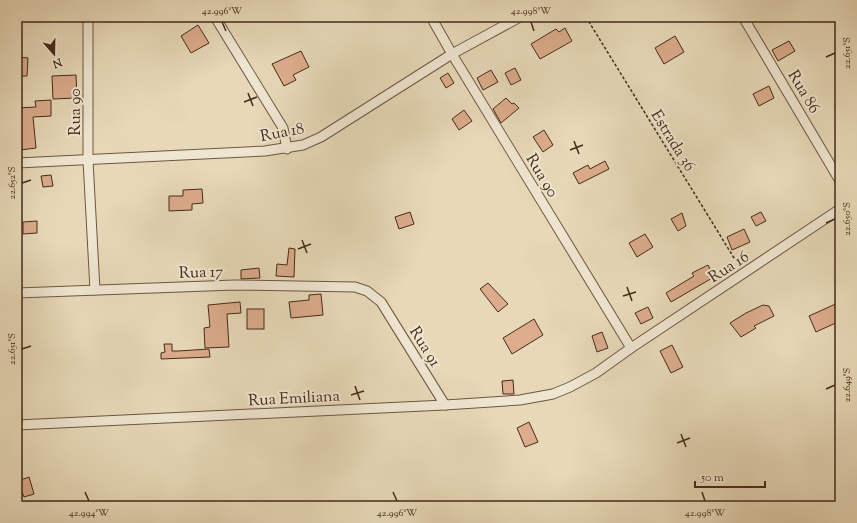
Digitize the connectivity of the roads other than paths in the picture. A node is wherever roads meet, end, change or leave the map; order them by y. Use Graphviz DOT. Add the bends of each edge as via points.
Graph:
graph roads {
  1 [pos="88,17"];
  2 [pos="214,17"];
  3 [pos="431,17"];
  4 [pos="520,17"];
  5 [pos="744,17"];
  6 [pos="452,54"];
  7 [pos="287,148"];
  8 [pos="88,160"];
  9 [pos="17,162"];
  10 [pos="840,180"];
  11 [pos="840,209"];
  12 [pos="95,290"];
  13 [pos="17,293"];
  14 [pos="381,302"];
  15 [pos="631,348"];
  16 [pos="445,405"];
  17 [pos="17,425"];
  1 -- 8 [label="street, Rua 90"];
  2 -- 7 [label="street" via="283,128"];
  3 -- 6 [label="street, Rua 90"];
  4 -- 6 [label="street, Rua 18"];
  5 -- 10 [label="street, Rua 86"];
  6 -- 7 [label="street, Rua 18" via="321,137 303,145"];
  6 -- 15 [label="street, Rua 90"];
  7 -- 8 [label="street, Rua 18"];
  8 -- 9 [label="street, Rua 18"];
  8 -- 12 [label="street, Rua 90"];
  11 -- 15 [label="street, Rua 16"];
  12 -- 13 [label="street, Rua 17"];
  12 -- 14 [label="street, Rua 17" via="236,285 339,286 355,287"];
  14 -- 16 [label="street, Rua 91"];
  15 -- 16 [label="street, Rua Emiliana" via="596,373 553,394 520,400"];
  16 -- 17 [label="street, Rua Emiliana"];
}
